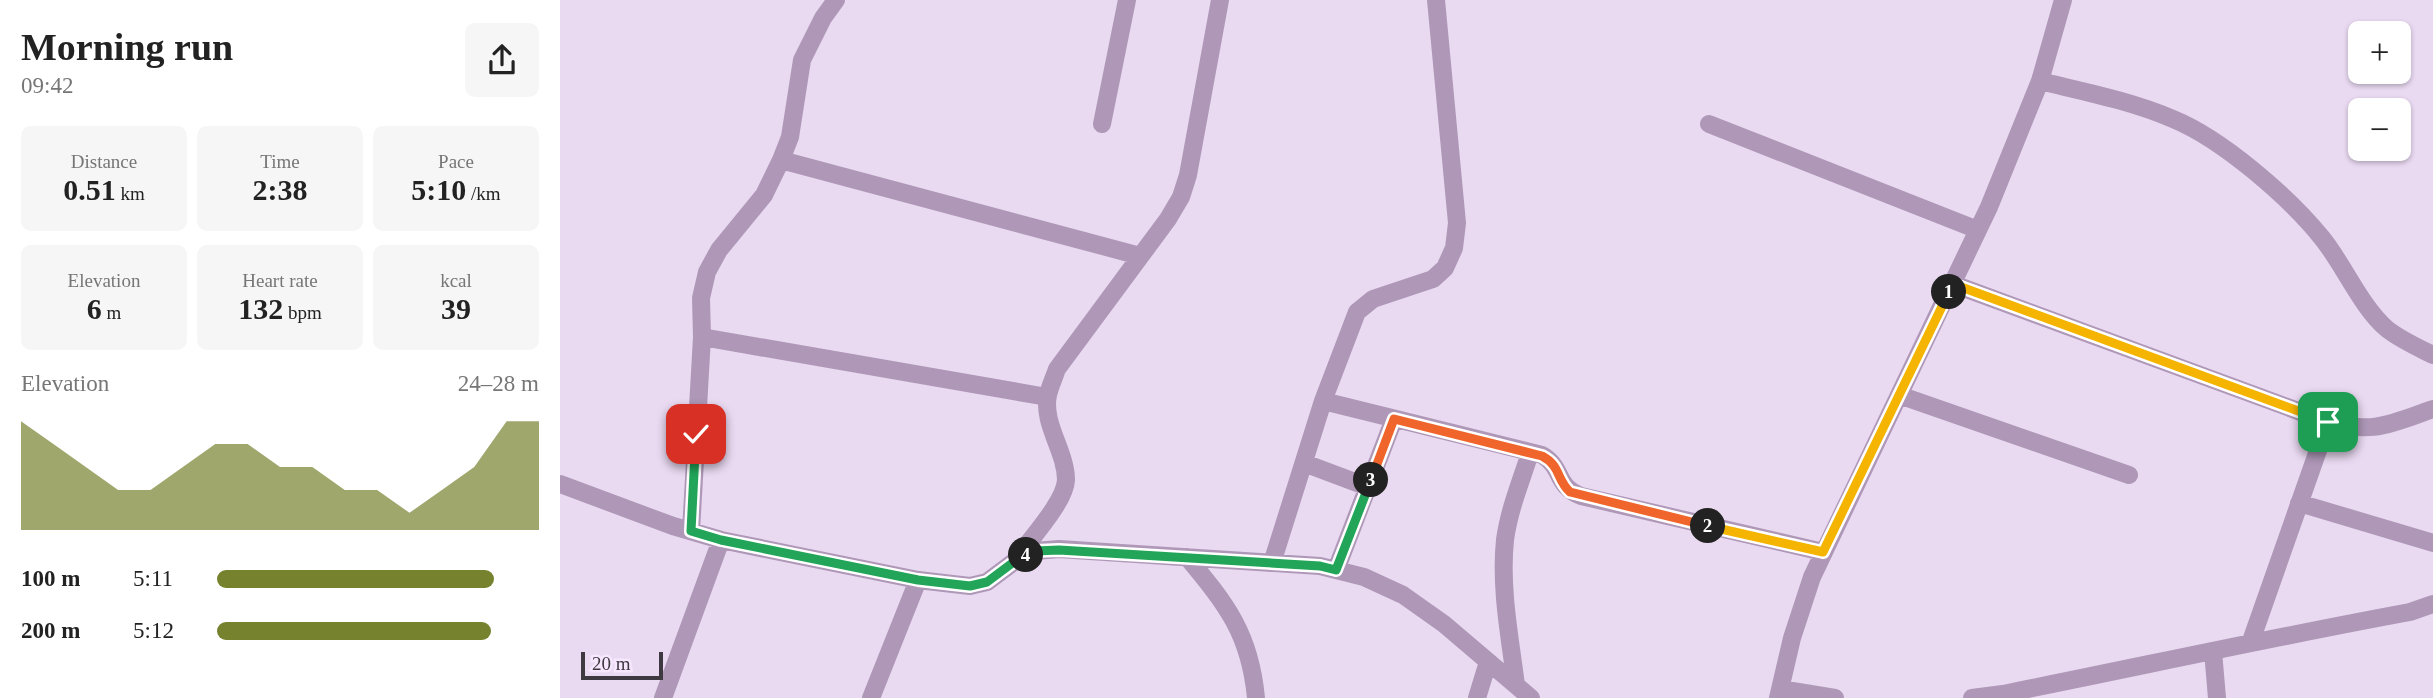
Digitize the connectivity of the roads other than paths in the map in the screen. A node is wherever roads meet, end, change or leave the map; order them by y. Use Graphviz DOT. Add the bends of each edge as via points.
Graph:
graph roads {
  1 [pos="836,0"];
  2 [pos="1127,0"];
  3 [pos="1220,0"];
  4 [pos="1436,0"];
  5 [pos="2063,0"];
  6 [pos="2040,81"];
  7 [pos="1102,124"];
  8 [pos="1709,124"];
  9 [pos="782,160"];
  10 [pos="1978,230"];
  11 [pos="1140,256"];
  12 [pos="1953,284"];
  13 [pos="702,337"];
  14 [pos="2433,355"];
  15 [pos="1899,395"];
  16 [pos="1047,397"];
  17 [pos="1323,401"];
  18 [pos="2433,409"];
  19 [pos="1394,419"];
  20 [pos="2328,422"];
  21 [pos="1530,453"];
  22 [pos="1304,463"];
  23 [pos="2129,475"];
  24 [pos="560,484"];
  25 [pos="1368,487"];
  26 [pos="2299,503"];
  27 [pos="691,531"];
  28 [pos="721,540"];
  29 [pos="2433,543"];
  30 [pos="1823,552"];
  31 [pos="1187,557"];
  32 [pos="1015,561"];
  33 [pos="1272,563"];
  34 [pos="1336,570"];
  35 [pos="918,580"];
  36 [pos="2433,604"];
  37 [pos="2251,641"];
  38 [pos="2213,650"];
  39 [pos="1488,662"];
  40 [pos="1516,685"];
  41 [pos="1779,694"];
  42 [pos="663,698"];
  43 [pos="872,698"];
  44 [pos="1256,698"];
  45 [pos="1477,698"];
  46 [pos="1531,698"];
  47 [pos="1836,698"];
  48 [pos="1972,698"];
  49 [pos="2217,698"];
  1 -- 9 [label="street" via="802,60"];
  2 -- 7 [label="street"];
  3 -- 11 [label="street" via="1188,175 1168,219"];
  4 -- 17 [label="street" via="1457,223 1454,248 1445,268 1433,279 1373,299 1357,312"];
  5 -- 6 [label="street"];
  6 -- 10 [label="street"];
  6 -- 14 [label="street" via="2134,104 2208,138 2294,207 2334,253 2385,328"];
  8 -- 10 [label="street"];
  9 -- 11 [label="street"];
  9 -- 13 [label="street" via="764,195 707,272 701,298"];
  10 -- 12 [label="street"];
  11 -- 16 [label="street" via="1056,369"];
  12 -- 15 [label="street"];
  12 -- 20 [label="street"];
  13 -- 16 [label="street"];
  13 -- 27 [label="street"];
  15 -- 23 [label="street"];
  15 -- 30 [label="street"];
  16 -- 32 [label="street" via="1066,481 1060,498"];
  17 -- 19 [label="street"];
  17 -- 22 [label="street"];
  18 -- 20 [label="street" via="2374,429"];
  19 -- 21 [label="street"];
  19 -- 25 [label="street"];
  20 -- 26 [label="street"];
  21 -- 30 [label="street" via="1552,461 1562,485 1581,496"];
  21 -- 40 [label="street" via="1505,540 1505,596"];
  22 -- 25 [label="street"];
  22 -- 33 [label="street"];
  24 -- 27 [label="street"];
  25 -- 34 [label="street"];
  26 -- 29 [label="street"];
  26 -- 37 [label="street"];
  27 -- 28 [label="street"];
  28 -- 35 [label="street"];
  28 -- 42 [label="street"];
  30 -- 41 [label="street" via="1792,638"];
  31 -- 32 [label="street" via="1059,550 1035,551"];
  31 -- 33 [label="street"];
  31 -- 44 [label="street" via="1237,623 1251,660"];
  32 -- 35 [label="street" via="987,582 970,586"];
  33 -- 34 [label="street"];
  34 -- 39 [label="street" via="1403,595"];
  35 -- 43 [label="street"];
  36 -- 37 [label="street"];
  37 -- 38 [label="street"];
  38 -- 48 [label="street"];
  38 -- 49 [label="street"];
  39 -- 40 [label="street"];
  39 -- 45 [label="street"];
  40 -- 46 [label="street"];
  41 -- 47 [label="street"];
}
